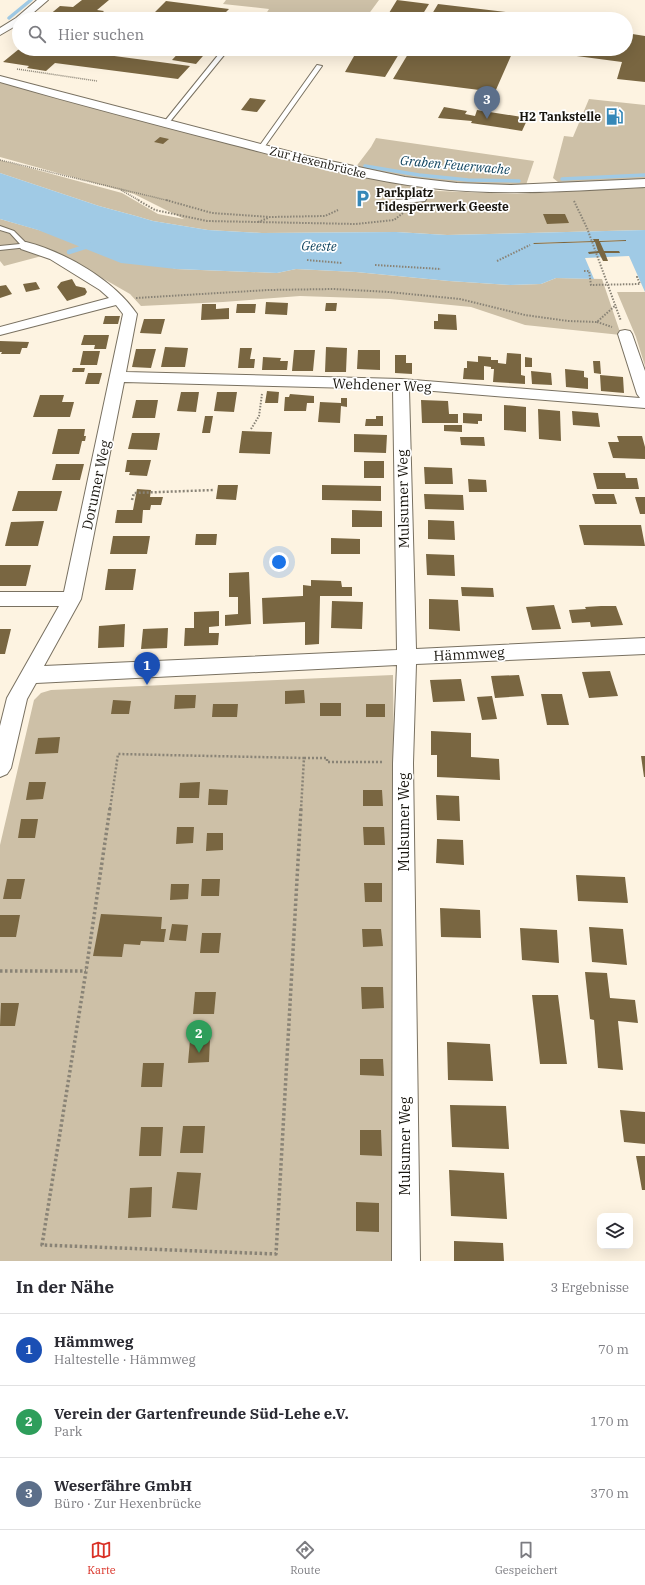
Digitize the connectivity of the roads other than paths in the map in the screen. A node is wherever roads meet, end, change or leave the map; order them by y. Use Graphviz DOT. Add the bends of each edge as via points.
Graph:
graph roads {
  1 [pos="42,0"];
  2 [pos="28,12"];
  3 [pos="12,24"];
  4 [pos="0,32"];
  5 [pos="220,56"];
  6 [pos="319,66"];
  7 [pos="0,79"];
  8 [pos="166,123"];
  9 [pos="261,148"];
  10 [pos="645,183"];
  11 [pos="432,184"];
  12 [pos="395,202"];
  13 [pos="0,228"];
  14 [pos="26,246"];
  15 [pos="0,248"];
  16 [pos="119,300"];
  17 [pos="0,331"];
  18 [pos="625,334"];
  19 [pos="118,377"];
  20 [pos="401,384"];
  21 [pos="645,394"];
  22 [pos="645,403"];
  23 [pos="0,599"];
  24 [pos="72,599"];
  25 [pos="645,646"];
  26 [pos="407,657"];
  27 [pos="29,675"];
  28 [pos="0,768"];
  29 [pos="406,1261"];
  1 -- 2 [label="street"];
  3 -- 4 [label="street"];
  5 -- 8 [label="lane"];
  6 -- 9 [label="lane"];
  7 -- 8 [label="street, Zur Hexenbrücke"];
  8 -- 9 [label="street, Zur Hexenbrücke"];
  9 -- 11 [label="street, Zur Hexenbrücke" via="361,173"];
  10 -- 11 [label="street, Zur Hexenbrücke" via="491,189"];
  11 -- 12 [label="lane" via="424,200"];
  13 -- 14 [label="lane" via="12,232"];
  14 -- 15 [label="lane"];
  14 -- 16 [label="street, Dorumer Weg" via="55,256 105,287"];
  16 -- 17 [label="street"];
  16 -- 19 [label="street, Dorumer Weg" via="130,314"];
  18 -- 21 [label="street"];
  19 -- 20 [label="street, Wehdener Weg"];
  19 -- 24 [label="street, Dorumer Weg"];
  20 -- 22 [label="street, Wehdener Weg"];
  20 -- 26 [label="street, Mulsumer Weg"];
  23 -- 24 [label="street"];
  24 -- 27 [label="street, Dorumer Weg"];
  25 -- 26 [label="street, Hämmweg"];
  26 -- 27 [label="street, Hämmweg"];
  26 -- 29 [label="street, Mulsumer Weg" via="404,763"];
  27 -- 28 [label="street, Dorumer Weg" via="17,698"];
}
